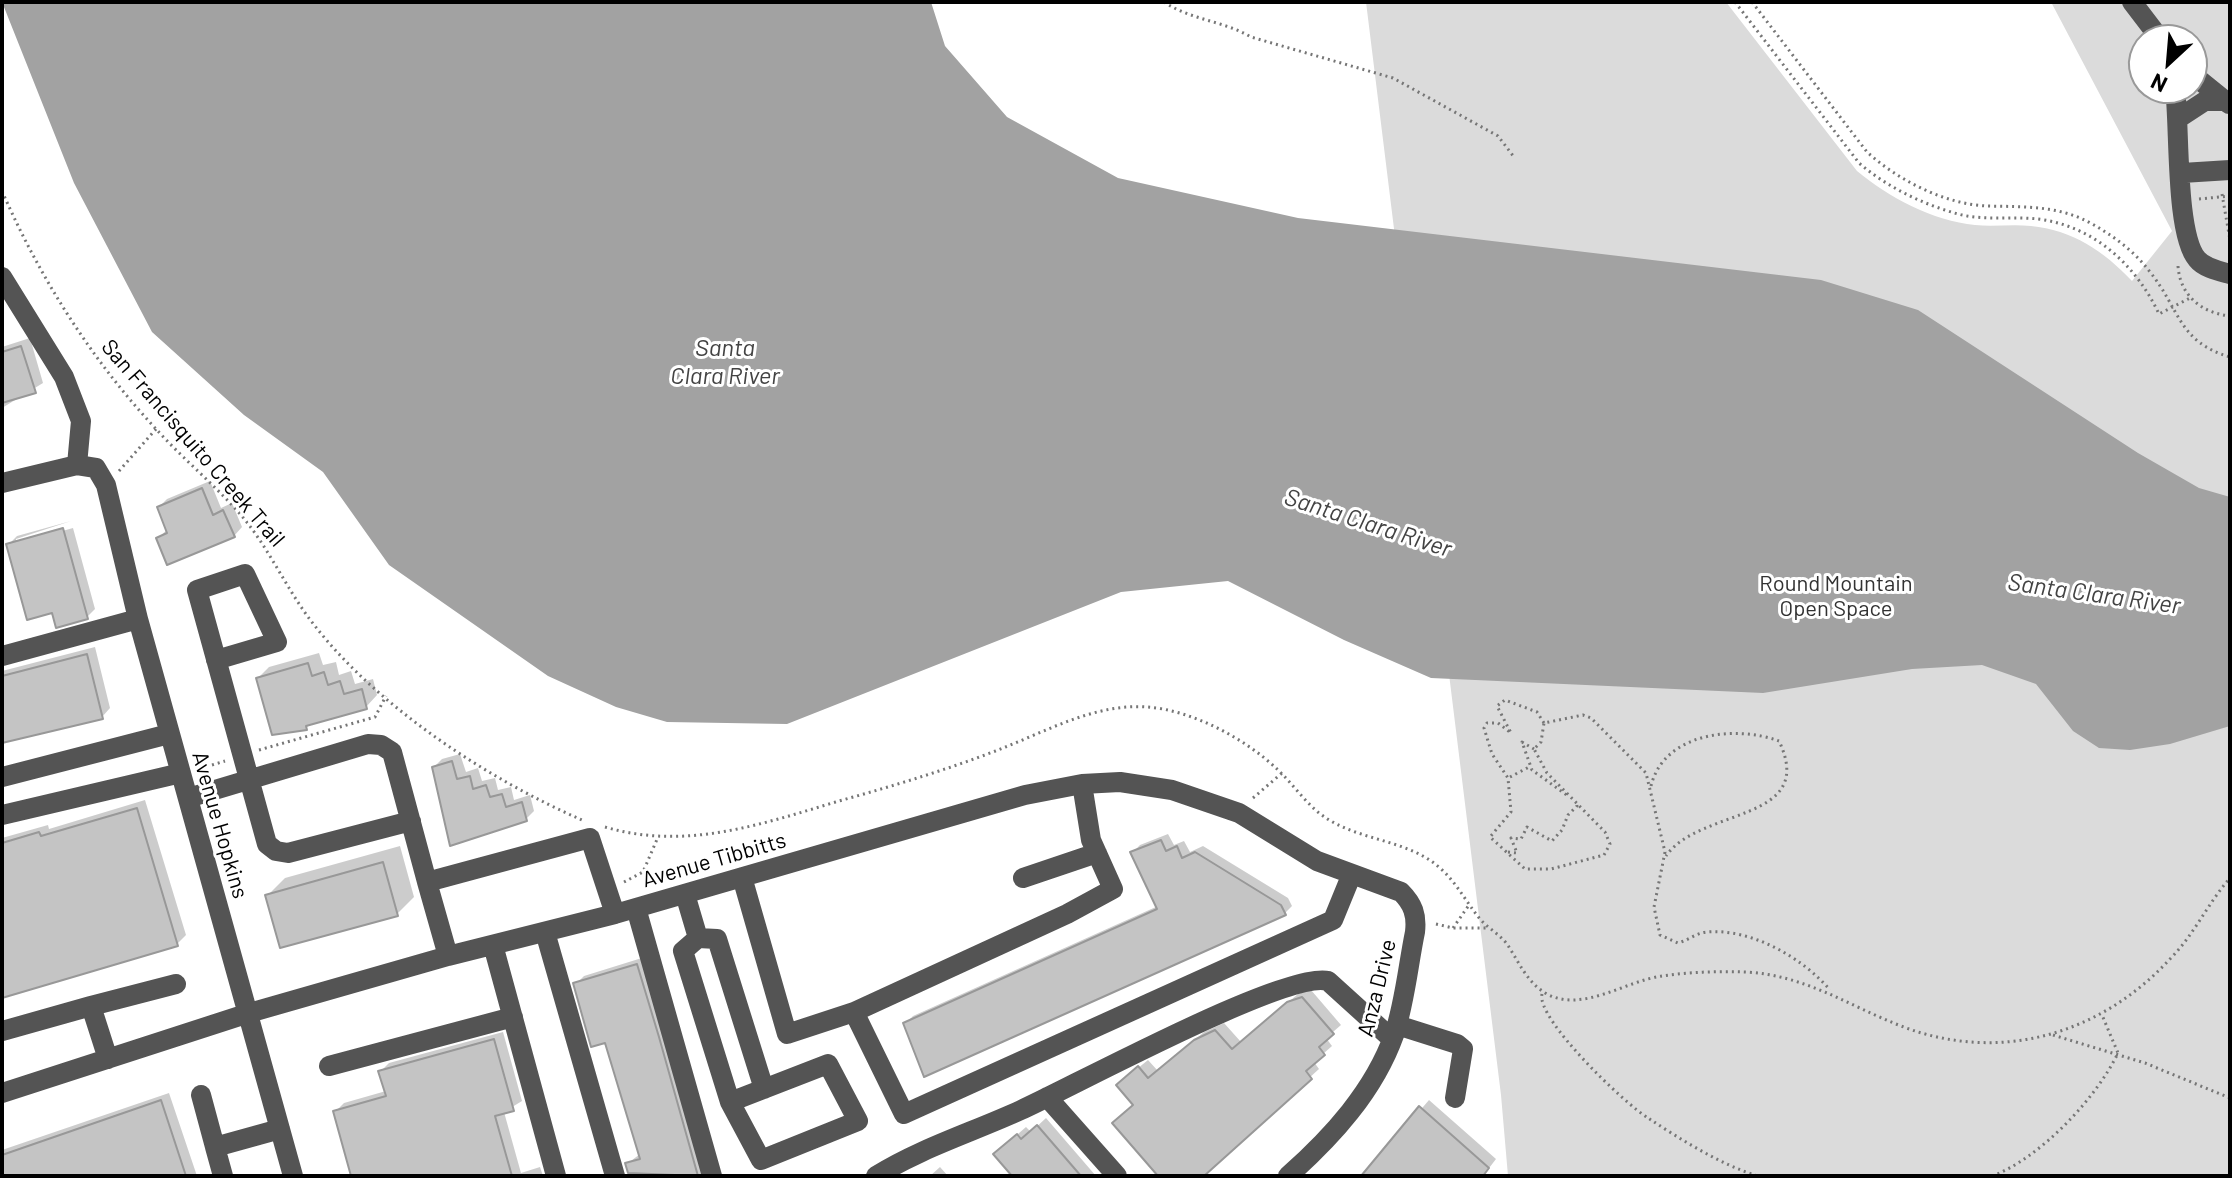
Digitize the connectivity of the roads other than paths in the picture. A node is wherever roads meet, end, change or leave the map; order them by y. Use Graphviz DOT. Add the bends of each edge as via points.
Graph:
graph roads {
  1 [pos="2132,2"];
  2 [pos="2149,24"];
  3 [pos="2208,87"];
  4 [pos="2228,103"];
  5 [pos="2177,104"];
  6 [pos="2179,118"];
  7 [pos="2230,170"];
  8 [pos="2182,173"];
  9 [pos="2230,274"];
  10 [pos="2,277"];
  11 [pos="77,465"];
  12 [pos="2,483"];
  13 [pos="138,619"];
  14 [pos="2,656"];
  15 [pos="216,660"];
  16 [pos="169,734"];
  17 [pos="181,773"];
  18 [pos="2,777"];
  19 [pos="249,780"];
  20 [pos="1082,784"];
  21 [pos="188,798"];
  22 [pos="2,815"];
  23 [pos="411,821"];
  24 [pos="1097,853"];
  25 [pos="1351,876"];
  26 [pos="742,877"];
  27 [pos="1023,878"];
  28 [pos="427,882"];
  29 [pos="685,894"];
  30 [pos="636,908"];
  31 [pos="615,914"];
  32 [pos="1416,919"];
  33 [pos="545,932"];
  34 [pos="698,938"];
  35 [pos="493,945"];
  36 [pos="448,956"];
  37 [pos="176,984"];
  38 [pos="91,1006"];
  39 [pos="854,1012"];
  40 [pos="249,1013"];
  41 [pos="513,1017"];
  42 [pos="2,1031"];
  43 [pos="1394,1032"];
  44 [pos="108,1059"];
  45 [pos="329,1066"];
  46 [pos="764,1089"];
  47 [pos="2,1093"];
  48 [pos="201,1095"];
  49 [pos="1047,1097"];
  50 [pos="1455,1098"];
  51 [pos="730,1102"];
  52 [pos="280,1129"];
  53 [pos="215,1147"];
  54 [pos="223,1176"];
  55 [pos="293,1176"];
  56 [pos="556,1176"];
  57 [pos="615,1176"];
  58 [pos="712,1176"];
  59 [pos="876,1176"];
  60 [pos="1117,1176"];
  61 [pos="1288,1176"];
  1 -- 2 [label="street"];
  3 -- 4 [label="street"];
  4 -- 6 [label="street" via="2205,101"];
  5 -- 6 [label="street"];
  6 -- 8 [label="street"];
  7 -- 8 [label="street"];
  8 -- 9 [label="street" via="2190,247 2198,261"];
  10 -- 11 [label="street" via="64,377 81,421"];
  11 -- 12 [label="street"];
  11 -- 13 [label="street, Avenue Hopkins" via="96,468 106,485"];
  13 -- 14 [label="street"];
  13 -- 16 [label="street, Avenue Hopkins"];
  15 -- 15 [label="street" via="197,590 245,574 277,642"];
  15 -- 19 [label="street"];
  16 -- 17 [label="street, Avenue Hopkins"];
  16 -- 18 [label="street"];
  17 -- 21 [label="street, Avenue Hopkins"];
  17 -- 22 [label="street"];
  19 -- 21 [label="street"];
  19 -- 23 [label="street" via="267,844 276,851 288,853"];
  19 -- 23 [label="street" via="368,744 381,745 392,752"];
  20 -- 24 [label="street"];
  20 -- 25 [label="street, Avenue Tibbitts" via="1120,782 1172,790 1239,813"];
  20 -- 26 [label="street, Avenue Tibbitts" via="1025,795"];
  21 -- 40 [label="street, Avenue Hopkins"];
  23 -- 28 [label="street"];
  24 -- 27 [label="street"];
  24 -- 39 [label="street" via="1113,889"];
  25 -- 32 [label="street, Avenue Tibbitts" via="1401,892"];
  25 -- 39 [label="street" via="1333,920 904,1114"];
  26 -- 29 [label="street, Avenue Tibbitts"];
  26 -- 39 [label="street" via="787,1034"];
  28 -- 31 [label="street" via="590,838"];
  28 -- 36 [label="street"];
  29 -- 30 [label="street, Avenue Tibbitts"];
  29 -- 34 [label="street"];
  30 -- 31 [label="street, Avenue Tibbitts"];
  30 -- 58 [label="street"];
  31 -- 33 [label="street, Avenue Tibbitts"];
  32 -- 43 [label="street, Anza Drive"];
  33 -- 35 [label="street, Avenue Tibbitts"];
  33 -- 57 [label="street"];
  34 -- 46 [label="street" via="717,939"];
  34 -- 51 [label="street" via="683,951"];
  35 -- 36 [label="street, Avenue Tibbitts"];
  35 -- 41 [label="street"];
  36 -- 40 [label="street, Avenue Tibbitts"];
  37 -- 38 [label="street"];
  38 -- 42 [label="street"];
  38 -- 44 [label="street"];
  40 -- 44 [label="street, Avenue Tibbitts"];
  40 -- 52 [label="street, Avenue Hopkins"];
  41 -- 45 [label="street"];
  41 -- 56 [label="street"];
  43 -- 49 [label="street" via="1319,978 1211,1017"];
  43 -- 50 [label="street" via="1463,1049"];
  43 -- 61 [label="street, Anza Drive" via="1369,1085 1336,1130"];
  44 -- 47 [label="street, Avenue Tibbitts"];
  46 -- 51 [label="street"];
  46 -- 51 [label="street" via="828,1064 858,1121 761,1160"];
  48 -- 53 [label="street"];
  49 -- 59 [label="street"];
  49 -- 60 [label="street"];
  52 -- 53 [label="street"];
  52 -- 55 [label="street, Avenue Hopkins"];
  53 -- 54 [label="street"];
}
